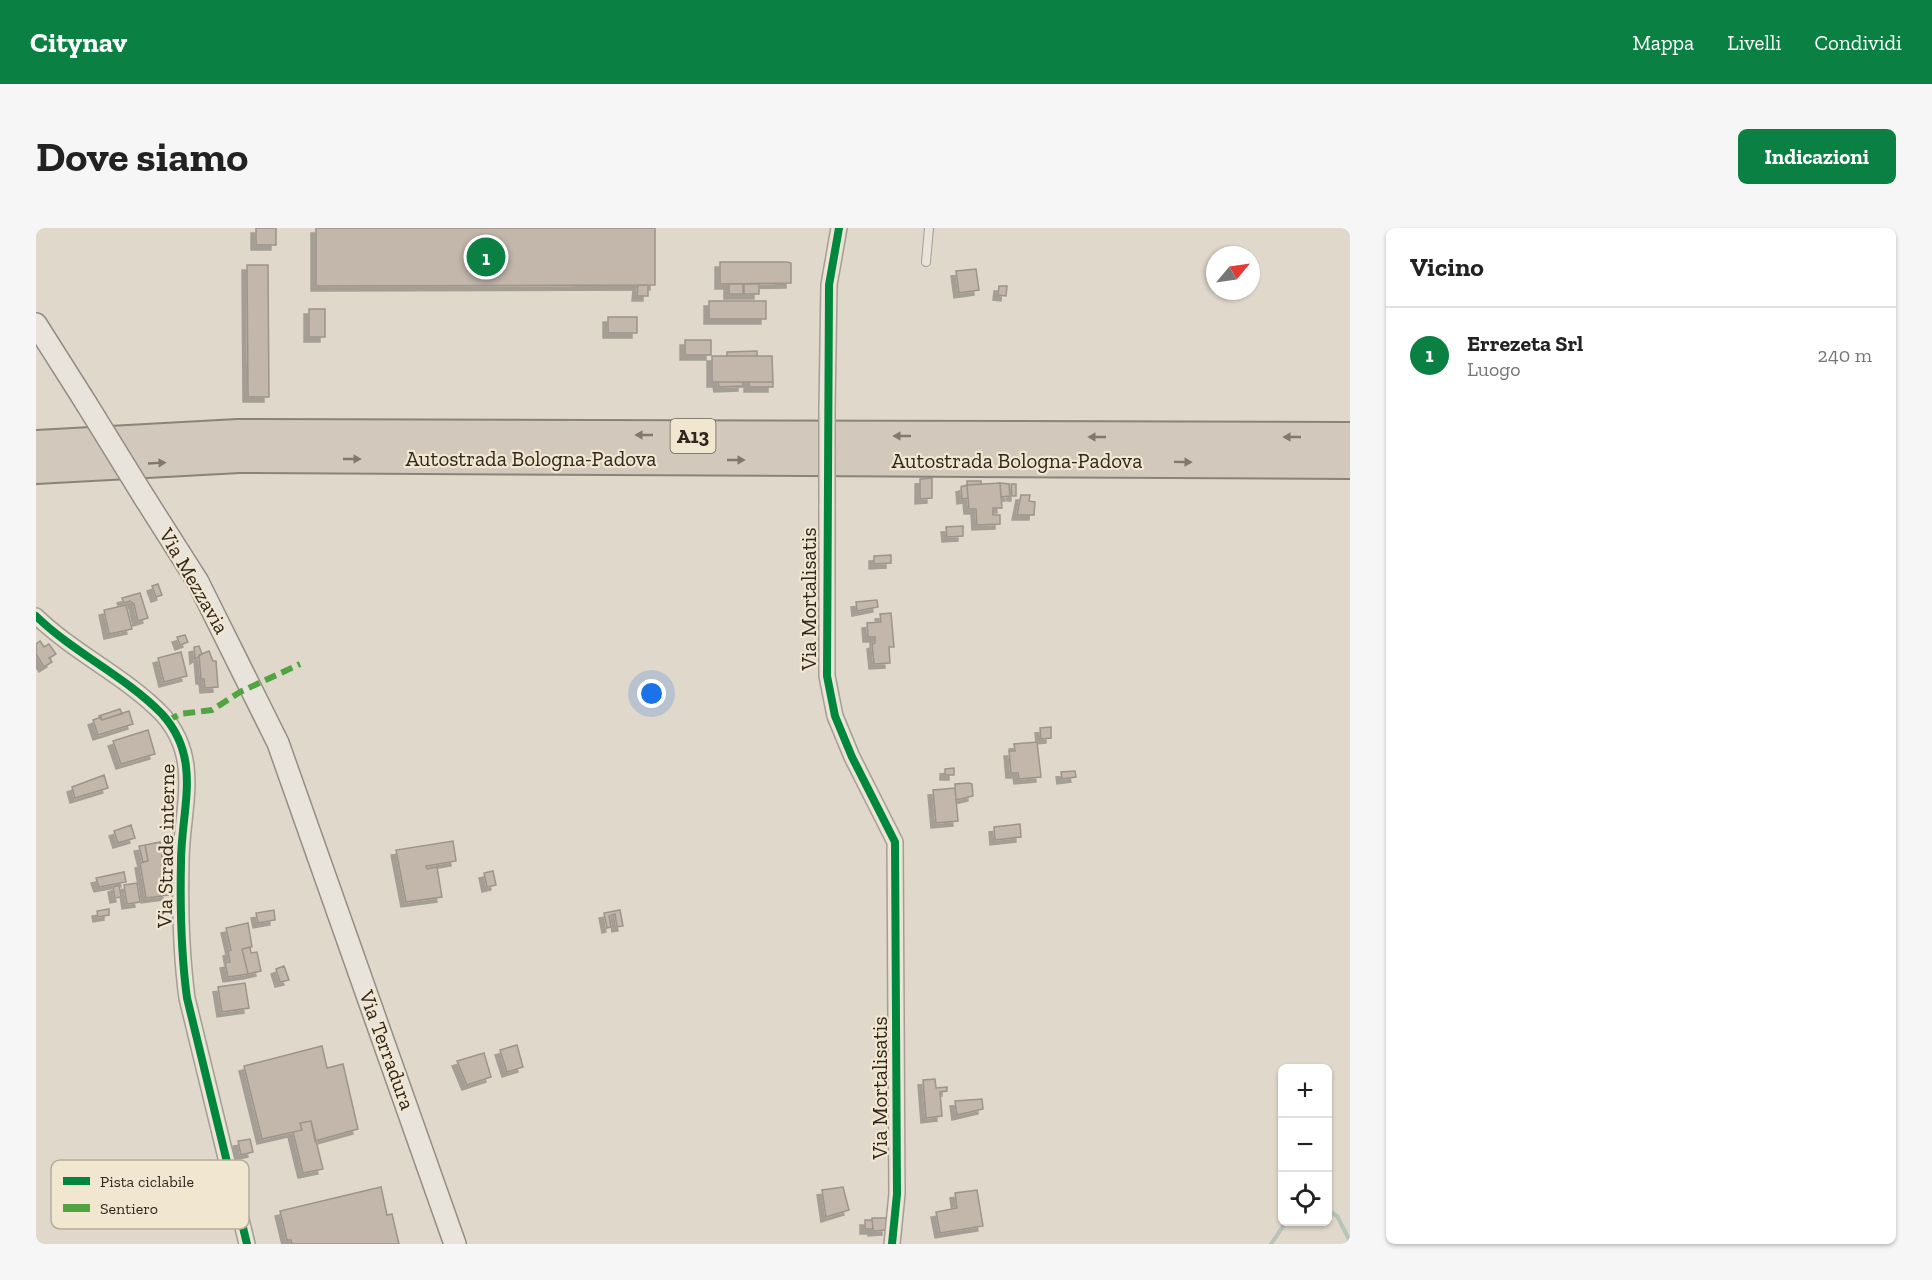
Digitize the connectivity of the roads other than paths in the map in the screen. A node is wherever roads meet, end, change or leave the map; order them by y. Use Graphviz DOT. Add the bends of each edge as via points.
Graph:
graph roads {
  1 [pos="839,228"];
  2 [pos="929,228"];
  3 [pos="926,262"];
  4 [pos="36,324"];
  5 [pos="1350,436"];
  6 [pos="36,445"];
  7 [pos="1350,464"];
  8 [pos="36,470"];
  9 [pos="36,616"];
  10 [pos="318,857"];
  11 [pos="227,1160"];
  12 [pos="243,1229"];
  13 [pos="247,1244"];
  14 [pos="455,1244"];
  15 [pos="892,1244"];
  1 -- 15 [label="street, Via Mortalisatis, bridge" via="829,285 827,676 835,716 895,842 898,1182"];
  2 -- 3 [label="lane"];
  4 -- 10 [label="main road, Via Mezzavia, bridge" via="198,582 278,743"];
  5 -- 6 [label="highway, Autostrada Bologna-Padova / A13, one-way" via="238,434"];
  8 -- 7 [label="highway, Autostrada Bologna-Padova / A13, one-way" via="239,458"];
  9 -- 11 [label="street, Via Strade interne" via="150,704 167,721 186,755 188,795 180,859 187,998"];
  10 -- 14 [label="main road, Via Terradura"];
  12 -- 13 [label="street, Via Strade interne"];
}
